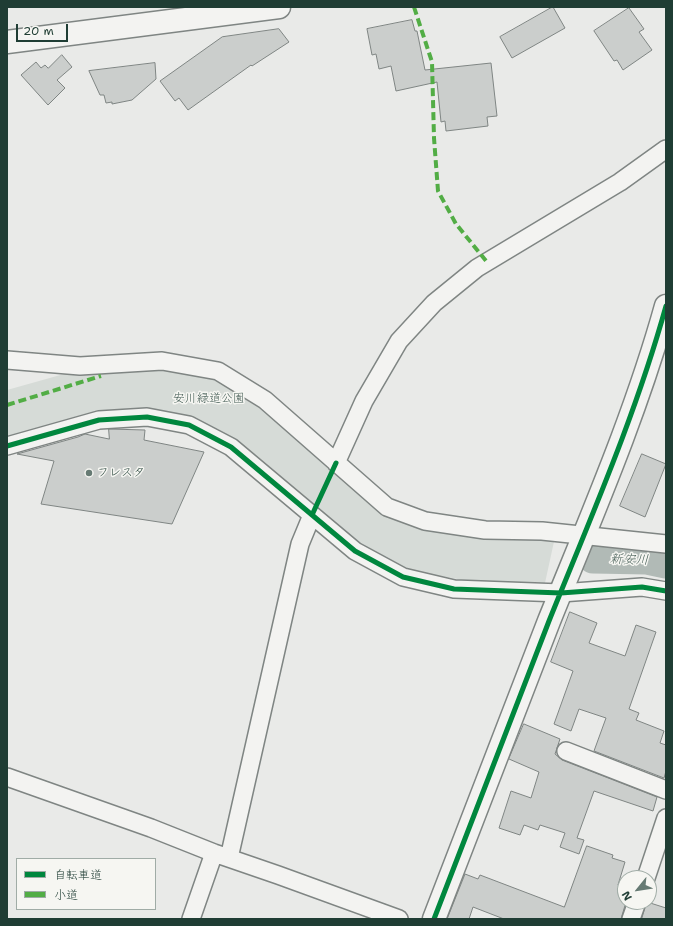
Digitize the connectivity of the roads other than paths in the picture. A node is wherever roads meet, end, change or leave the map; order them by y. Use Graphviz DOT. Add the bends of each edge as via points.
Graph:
graph roads {
  1 [pos="279,7"];
  2 [pos="202,12"];
  3 [pos="7,42"];
  4 [pos="666,149"];
  5 [pos="666,306"];
  6 [pos="7,360"];
  7 [pos="7,446"];
  8 [pos="336,463"];
  9 [pos="312,515"];
  10 [pos="585,535"];
  11 [pos="666,544"];
  12 [pos="666,591"];
  13 [pos="561,593"];
  14 [pos="566,751"];
  15 [pos="7,777"];
  16 [pos="666,790"];
  17 [pos="666,820"];
  18 [pos="222,856"];
  19 [pos="649,870"];
  20 [pos="191,919"];
  21 [pos="399,919"];
  22 [pos="434,919"];
  1 -- 2 [label="main road"];
  2 -- 3 [label="main road"];
  4 -- 8 [label="street" via="620,182 477,268 434,303 399,341 364,401"];
  5 -- 10 [label="main road" via="633,411"];
  6 -- 8 [label="street" via="80,366 162,361 218,371 265,400"];
  7 -- 9 [label="street" via="99,420 147,417 189,425 231,447"];
  8 -- 10 [label="street" via="387,507 425,520 485,530"];
  9 -- 13 [label="street" via="355,552 403,577 454,589"];
  9 -- 18 [label="street" via="300,544"];
  10 -- 11 [label="street"];
  10 -- 13 [label="main road"];
  12 -- 13 [label="street" via="642,587"];
  13 -- 22 [label="main road"];
  14 -- 16 [label="street"];
  15 -- 18 [label="street"];
  17 -- 19 [label="street"];
  18 -- 20 [label="street"];
  18 -- 21 [label="street"];
}
